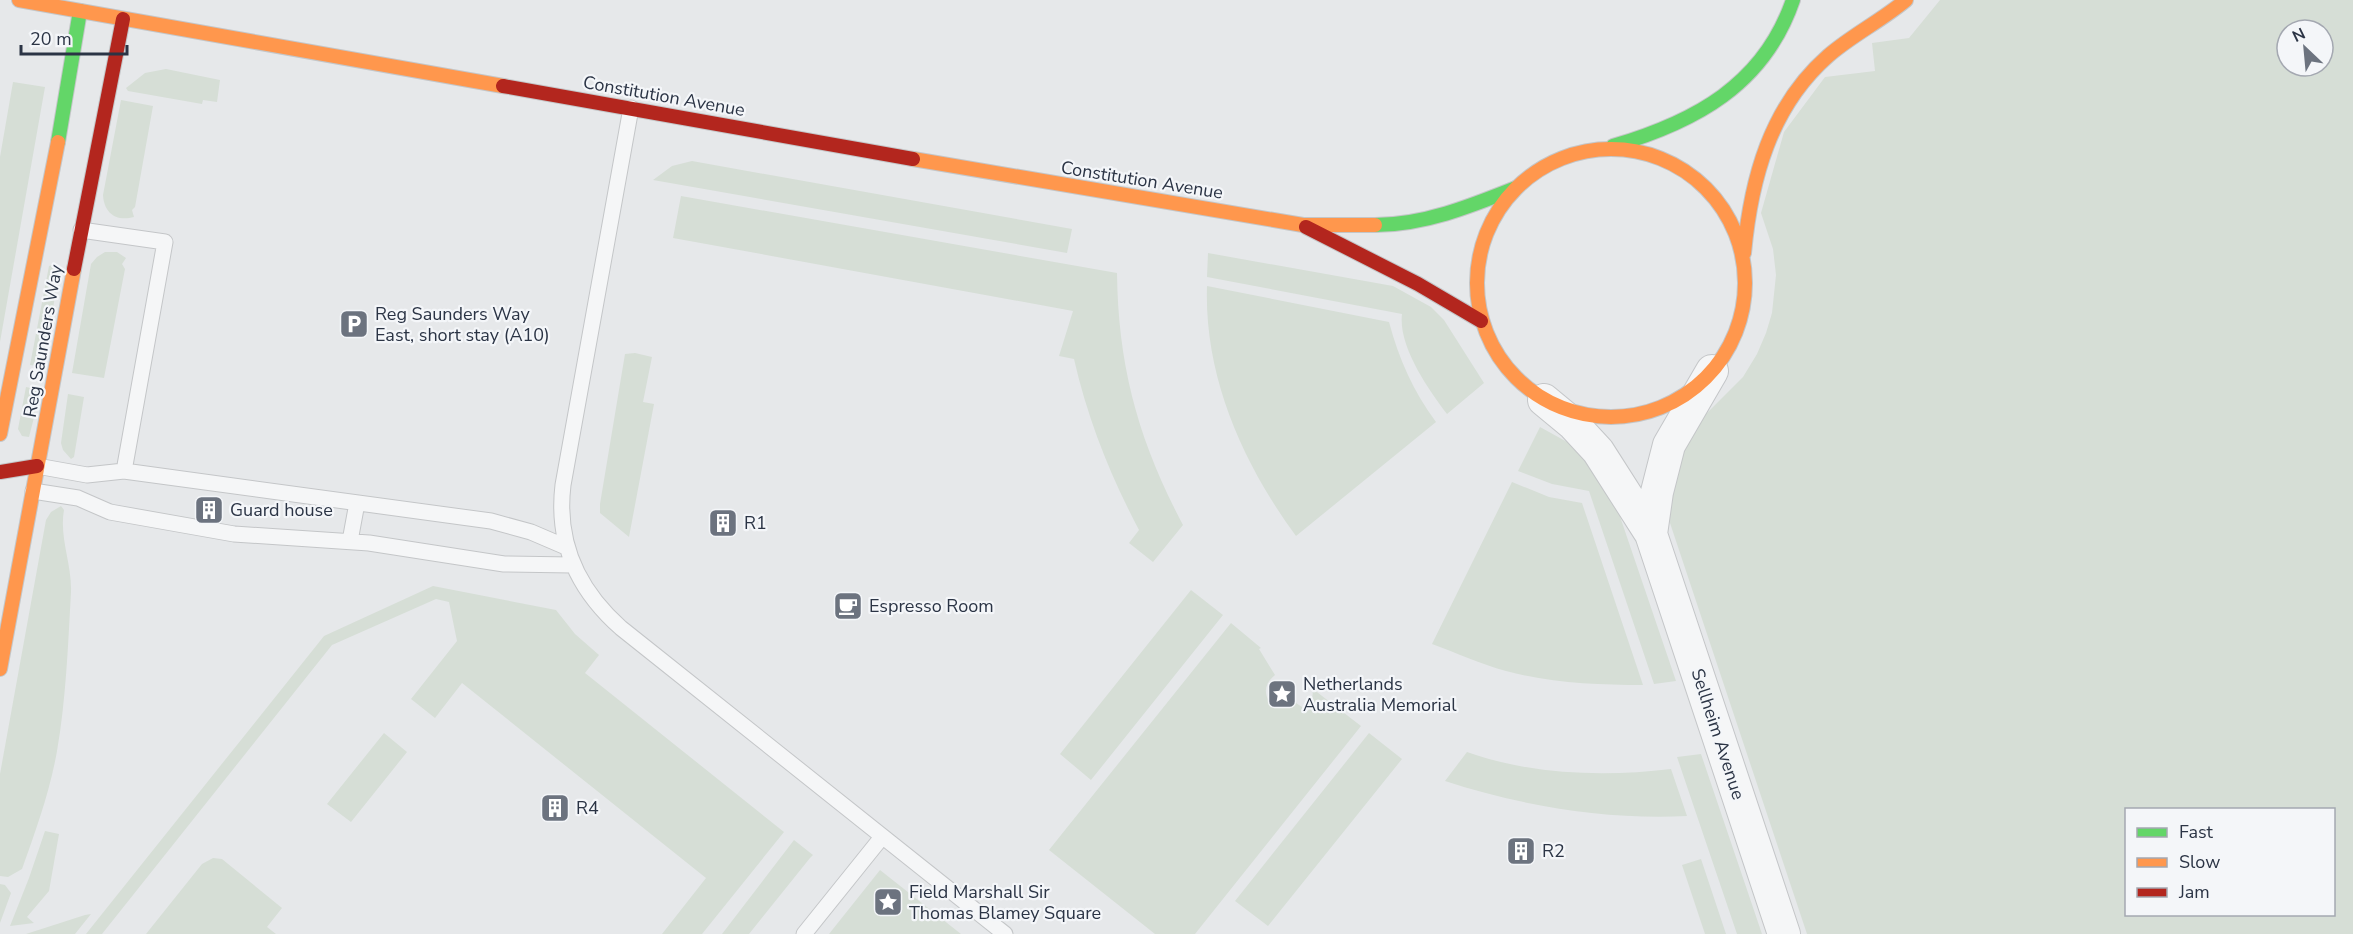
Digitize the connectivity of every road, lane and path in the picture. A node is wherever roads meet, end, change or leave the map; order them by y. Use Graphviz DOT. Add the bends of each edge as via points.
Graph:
graph roads {
  1 [pos="19,0"];
  2 [pos="1793,0"];
  3 [pos="1906,0"];
  4 [pos="80,11"];
  5 [pos="123,19"];
  6 [pos="631,108"];
  7 [pos="1600,150"];
  8 [pos="1516,188"];
  9 [pos="1303,225"];
  10 [pos="76,229"];
  11 [pos="1743,263"];
  12 [pos="1481,321"];
  13 [pos="1712,371"];
  14 [pos="1544,400"];
  15 [pos="0,434"];
  16 [pos="38,466"];
  17 [pos="124,471"];
  18 [pos="0,472"];
  19 [pos="0,476"];
  20 [pos="33,491"];
  21 [pos="357,503"];
  22 [pos="1652,534"];
  23 [pos="350,541"];
  24 [pos="566,547"];
  25 [pos="572,565"];
  26 [pos="0,669"];
  27 [pos="882,837"];
  28 [pos="804,934"];
  29 [pos="1005,934"];
  30 [pos="1784,934"];
  1 -- 4 [label="street, Constitution Avenue"];
  2 -- 7 [label="street" via="1772,46 1741,81 1655,133"];
  3 -- 11 [label="street" via="1824,59 1786,102 1767,145 1752,195"];
  4 -- 5 [label="street, Constitution Avenue"];
  4 -- 15 [label="street, Reg Saunders Way" via="47,224"];
  5 -- 6 [label="street, Constitution Avenue"];
  5 -- 10 [label="street, Reg Saunders Way"];
  6 -- 9 [label="street, Constitution Avenue"];
  6 -- 24 [label="lane" via="563,485 561,511"];
  7 -- 8 [label="street" via="1550,164"];
  7 -- 11 [label="street" via="1650,155 1687,172 1703,185 1728,217"];
  8 -- 9 [label="street, Constitution Avenue" via="1464,209 1418,220 1381,225"];
  8 -- 12 [label="street" via="1484,240 1476,280"];
  9 -- 12 [label="street, Constitution Avenue"];
  10 -- 16 [label="street, Reg Saunders Way" via="55,382"];
  10 -- 17 [label="lane" via="165,242"];
  11 -- 13 [label="street" via="1745,296 1741,317 1725,354"];
  12 -- 14 [label="street" via="1505,366"];
  13 -- 14 [label="street" via="1681,397 1643,413 1603,417"];
  13 -- 22 [label="street, Sellheim Avenue" via="1669,445"];
  14 -- 22 [label="street, Sellheim Avenue" via="1598,451"];
  16 -- 17 [label="lane" via="87,475"];
  16 -- 18 [label="street"];
  16 -- 20 [label="street, Reg Saunders Way"];
  17 -- 21 [label="lane"];
  19 -- 20 [label="street"];
  20 -- 23 [label="lane" via="78,498 111,512 242,535"];
  20 -- 26 [label="street, Reg Saunders Way"];
  21 -- 23 [label="lane"];
  21 -- 24 [label="lane" via="501,523"];
  22 -- 30 [label="street, Sellheim Avenue"];
  23 -- 25 [label="lane" via="504,564"];
  24 -- 25 [label="lane"];
  25 -- 27 [label="lane" via="587,592 621,628"];
  27 -- 28 [label="lane"];
  27 -- 29 [label="lane"];
}
